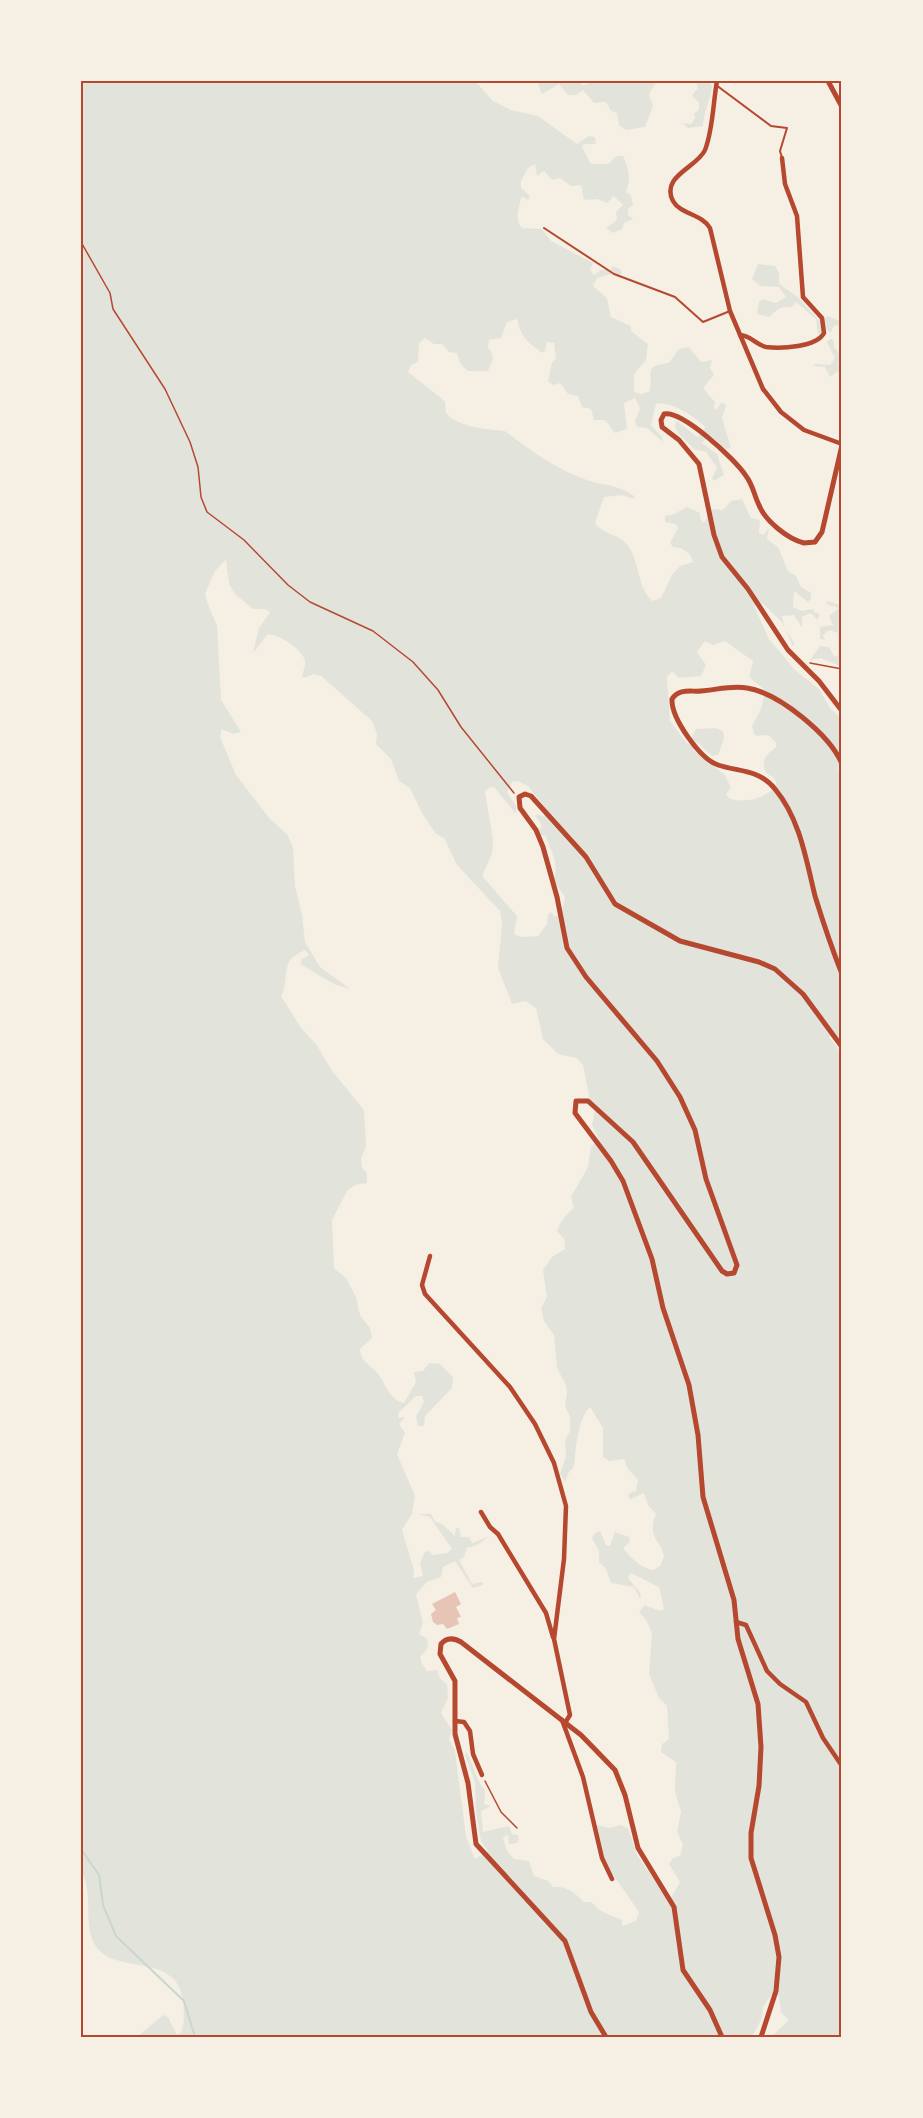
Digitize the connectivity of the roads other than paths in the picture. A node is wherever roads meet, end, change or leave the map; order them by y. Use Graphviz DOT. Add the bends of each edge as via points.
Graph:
graph roads {
  1 [pos="828,81"];
  2 [pos="717,83"];
  3 [pos="842,107"];
  4 [pos="782,158"];
  5 [pos="544,228"];
  6 [pos="730,311"];
  7 [pos="740,335"];
  8 [pos="842,444"];
  9 [pos="842,711"];
  10 [pos="842,765"];
  11 [pos="842,974"];
  12 [pos="842,1047"];
  13 [pos="430,1256"];
  14 [pos="481,1512"];
  15 [pos="736,1622"];
  16 [pos="554,1640"];
  17 [pos="455,1721"];
  18 [pos="563,1721"];
  19 [pos="842,1766"];
  20 [pos="482,1775"];
  21 [pos="612,1879"];
  22 [pos="606,2037"];
  23 [pos="722,2037"];
  24 [pos="761,2037"];
  1 -- 3 [label="street"];
  2 -- 4 [label="lane" via="771,126 787,128 780,151"];
  2 -- 6 [label="street" via="705,152 675,179 671,195 677,206 705,220 710,228"];
  4 -- 7 [label="street" via="785,184 797,216 803,297 822,318 824,333 816,341 774,347"];
  5 -- 6 [label="lane" via="614,274 675,297 703,322"];
  6 -- 7 [label="street"];
  7 -- 8 [label="street" via="760,385 777,407 804,430"];
  8 -- 9 [label="street" via="822,532 815,542 804,543 768,519 747,476 691,424 670,413 661,420 662,427 699,464 719,552 800,664"];
  10 -- 11 [label="street" via="830,744 814,728 757,690 742,687 682,692 672,699 678,721 710,761 764,778 787,806"];
  12 -- 15 [label="street" via="802,994 775,969 680,941 621,909 582,852 538,803 528,794 519,797 520,807 543,847 567,948 680,1096 695,1130 706,1179 737,1265 734,1273 722,1271 633,1142 588,1101 576,1101 575,1113 623,1181 650,1253 665,1316 689,1385 703,1497 734,1600"];
  13 -- 16 [label="street" via="422,1283 425,1294 510,1387 535,1424 554,1463 566,1506"];
  14 -- 16 [label="street" via="546,1613"];
  15 -- 19 [label="street" via="746,1625 772,1676 806,1702"];
  15 -- 24 [label="street" via="761,1730 759,1786 750,1850 778,1949 777,1986"];
  16 -- 18 [label="street" via="570,1715"];
  17 -- 18 [label="street" via="454,1681 440,1650 442,1642 450,1639 461,1642"];
  17 -- 20 [label="street" via="464,1722 470,1731 473,1754"];
  17 -- 22 [label="street" via="476,1845 565,1941 591,2012"];
  18 -- 21 [label="street" via="583,1777 602,1858"];
  18 -- 23 [label="street" via="594,1746 618,1776 638,1848 674,1907 683,1970 710,2010"];
}
